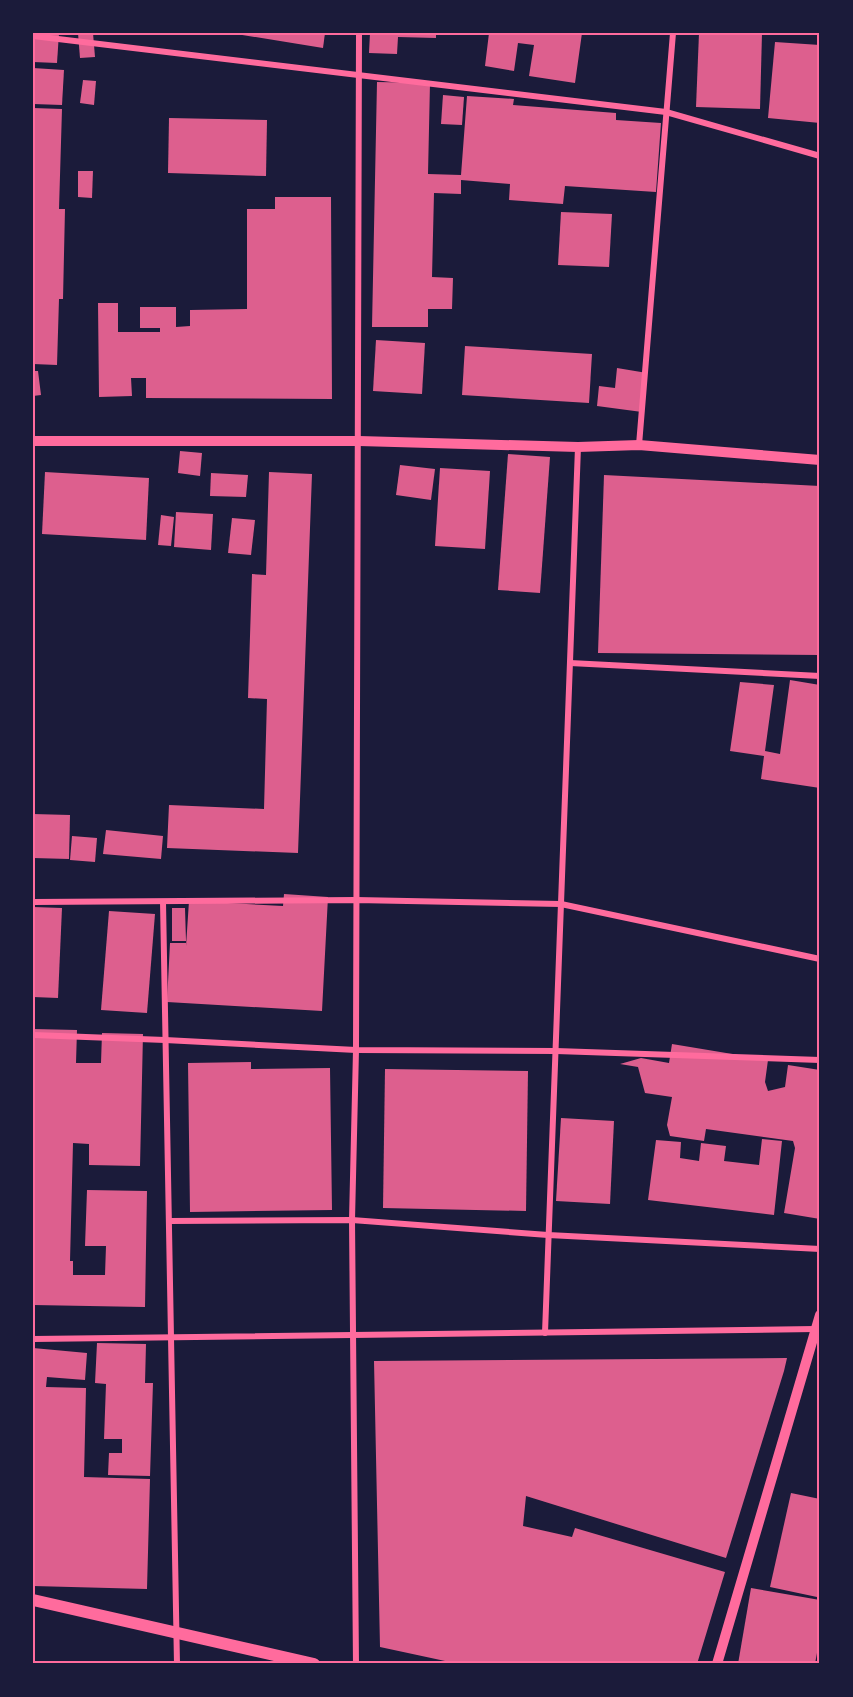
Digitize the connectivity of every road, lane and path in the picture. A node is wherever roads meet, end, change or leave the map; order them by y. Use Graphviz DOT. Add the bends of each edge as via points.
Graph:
graph roads {
  1 [pos="359,33"];
  2 [pos="673,33"];
  3 [pos="33,36"];
  4 [pos="359,76"];
  5 [pos="666,112"];
  6 [pos="820,156"];
  7 [pos="33,441"];
  8 [pos="358,441"];
  9 [pos="639,445"];
  10 [pos="578,447"];
  11 [pos="820,460"];
  12 [pos="570,663"];
  13 [pos="820,676"];
  14 [pos="356,900"];
  15 [pos="33,902"];
  16 [pos="163,902"];
  17 [pos="561,904"];
  18 [pos="820,958"];
  19 [pos="33,1035"];
  20 [pos="165,1040"];
  21 [pos="356,1050"];
  22 [pos="555,1051"];
  23 [pos="820,1060"];
  24 [pos="352,1220"];
  25 [pos="169,1221"];
  26 [pos="548,1235"];
  27 [pos="820,1249"];
  28 [pos="820,1315"];
  29 [pos="815,1329"];
  30 [pos="545,1333"];
  31 [pos="354,1335"];
  32 [pos="171,1337"];
  33 [pos="33,1339"];
  34 [pos="33,1600"];
  35 [pos="176,1631"];
  36 [pos="177,1664"];
  37 [pos="314,1664"];
  38 [pos="356,1664"];
  39 [pos="717,1664"];
  1 -- 4 [label="street"];
  2 -- 5 [label="street"];
  3 -- 4 [label="street"];
  4 -- 5 [label="street"];
  4 -- 8 [label="street"];
  5 -- 6 [label="street"];
  5 -- 9 [label="street"];
  7 -- 8 [label="street"];
  8 -- 10 [label="street"];
  8 -- 14 [label="street"];
  9 -- 10 [label="street"];
  9 -- 11 [label="street"];
  10 -- 12 [label="street"];
  12 -- 13 [label="street"];
  12 -- 17 [label="street"];
  14 -- 16 [label="street"];
  14 -- 17 [label="street"];
  14 -- 21 [label="street"];
  15 -- 16 [label="street"];
  16 -- 20 [label="street"];
  17 -- 18 [label="street"];
  17 -- 22 [label="street"];
  19 -- 20 [label="street"];
  20 -- 21 [label="street"];
  20 -- 25 [label="street"];
  21 -- 22 [label="street"];
  21 -- 24 [label="street"];
  22 -- 23 [label="street"];
  22 -- 26 [label="street"];
  24 -- 25 [label="street"];
  24 -- 26 [label="street"];
  24 -- 31 [label="street"];
  25 -- 32 [label="street"];
  26 -- 27 [label="street"];
  26 -- 30 [label="street"];
  28 -- 29 [label="street"];
  29 -- 30 [label="street"];
  29 -- 39 [label="street"];
  30 -- 31 [label="street"];
  31 -- 32 [label="street"];
  31 -- 38 [label="street"];
  32 -- 33 [label="street"];
  32 -- 35 [label="street"];
  34 -- 35 [label="main road"];
  35 -- 36 [label="street"];
  35 -- 37 [label="main road"];
}
